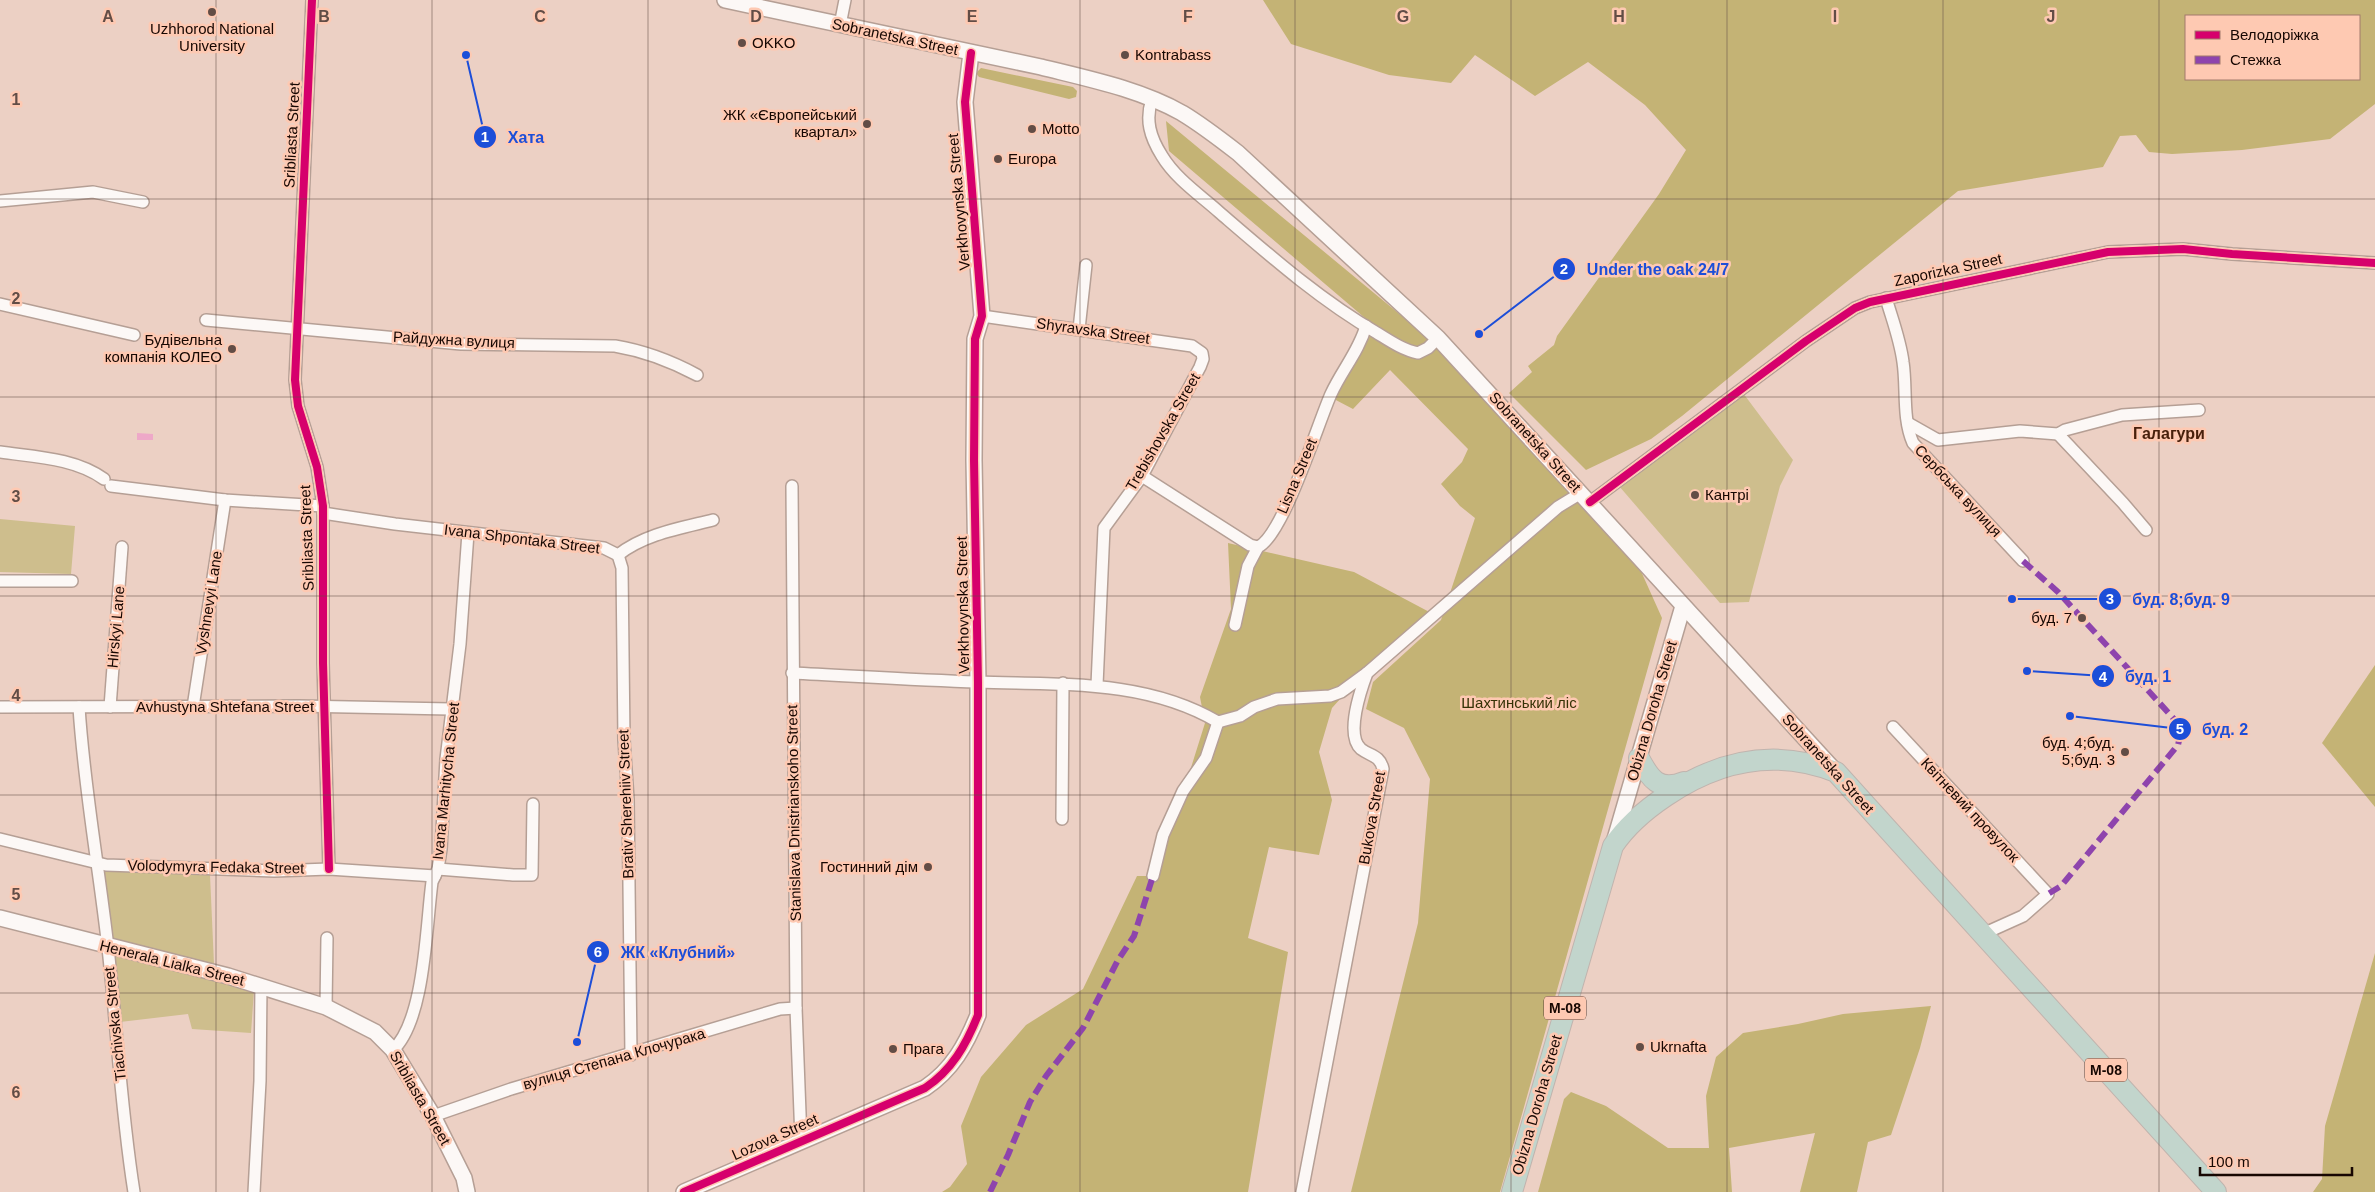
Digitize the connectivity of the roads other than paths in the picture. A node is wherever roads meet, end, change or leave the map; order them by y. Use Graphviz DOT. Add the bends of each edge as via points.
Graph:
graph roads {
  1 [pos="312,0"];
  2 [pos="725,0"];
  3 [pos="846,0"];
  4 [pos="840,25"];
  5 [pos="971,53"];
  6 [pos="1152,99"];
  7 [pos="0,201"];
  8 [pos="143,202"];
  9 [pos="2375,263"];
  10 [pos="1086,265"];
  11 [pos="1886,298"];
  12 [pos="0,304"];
  13 [pos="982,316"];
  14 [pos="206,320"];
  15 [pos="1366,326"];
  16 [pos="297,327"];
  17 [pos="1079,329"];
  18 [pos="134,335"];
  19 [pos="1438,338"];
  20 [pos="1202,353"];
  21 [pos="697,375"];
  22 [pos="2199,410"];
  23 [pos="1908,423"];
  24 [pos="2058,434"];
  25 [pos="0,452"];
  26 [pos="1142,476"];
  27 [pos="792,486"];
  28 [pos="1586,498"];
  29 [pos="225,500"];
  30 [pos="323,510"];
  31 [pos="713,520"];
  32 [pos="2146,530"];
  33 [pos="468,533"];
  34 [pos="122,547"];
  35 [pos="1258,547"];
  36 [pos="618,555"];
  37 [pos="2023,561"];
  38 [pos="0,581"];
  39 [pos="72,581"];
  40 [pos="1683,606"];
  41 [pos="1235,625"];
  42 [pos="792,673"];
  43 [pos="1367,673"];
  44 [pos="978,682"];
  45 [pos="1063,683"];
  46 [pos="1096,685"];
  47 [pos="1341,692"];
  48 [pos="1357,701"];
  49 [pos="0,707"];
  50 [pos="79,707"];
  51 [pos="110,707"];
  52 [pos="193,707"];
  53 [pos="324,708"];
  54 [pos="450,709"];
  55 [pos="1218,722"];
  56 [pos="1893,727"];
  57 [pos="1638,758"];
  58 [pos="1836,772"];
  59 [pos="1693,779"];
  60 [pos="533,804"];
  61 [pos="1062,818"];
  62 [pos="0,838"];
  63 [pos="1614,846"];
  64 [pos="96,863"];
  65 [pos="329,868"];
  66 [pos="436,872"];
  67 [pos="1153,876"];
  68 [pos="0,918"];
  69 [pos="1983,934"];
  70 [pos="327,938"];
  71 [pos="108,946"];
  72 [pos="261,986"];
  73 [pos="326,1007"];
  74 [pos="796,1008"];
  75 [pos="393,1050"];
  76 [pos="631,1055"];
  77 [pos="878,1108"];
  78 [pos="433,1116"];
  79 [pos="801,1140"];
  80 [pos="689,1191"];
  81 [pos="134,1192"];
  82 [pos="254,1192"];
  83 [pos="467,1192"];
  84 [pos="1302,1192"];
  85 [pos="1512,1192"];
  86 [pos="2216,1192"];
  1 -- 16 [label="street, Sribliasta Street"];
  2 -- 4 [label="street, Sobranetska Street"];
  3 -- 4 [label="street"];
  4 -- 5 [label="street, Sobranetska Street"];
  5 -- 6 [label="street, Sobranetska Street" via="1066,73"];
  5 -- 13 [label="street, Verkhovynska Street" via="965,102"];
  6 -- 15 [label="street" via="1147,121 1170,168 1292,273"];
  6 -- 19 [label="street, Sobranetska Street" via="1202,126 1238,153"];
  7 -- 8 [label="street" via="93,192"];
  9 -- 11 [label="street, Zaporizka Street" via="2183,249 2108,252"];
  10 -- 17 [label="street"];
  11 -- 23 [label="street, Сербська вулиця" via="1898,334 1906,381"];
  11 -- 28 [label="street, Zaporizka Street" via="1855,308"];
  12 -- 18 [label="street"];
  13 -- 17 [label="street, Shyravska Street"];
  13 -- 44 [label="street, Verkhovynska Street" via="975,339"];
  14 -- 16 [label="street, Райдужна вулиця"];
  15 -- 19 [label="street" via="1408,351 1418,353"];
  15 -- 35 [label="street, Lisna Street" via="1361,343 1330,395 1298,479 1275,528"];
  16 -- 21 [label="street, Райдужна вулиця" via="307,331 461,344 615,346 674,362"];
  16 -- 30 [label="street, Sribliasta Street" via="296,396 317,466"];
  17 -- 20 [label="street, Shyravska Street" via="1192,346"];
  19 -- 28 [label="street, Sobranetska Street"];
  20 -- 26 [label="street, Trebishovska Street" via="1200,367"];
  22 -- 24 [label="street" via="2122,415"];
  23 -- 24 [label="street" via="1938,440 2020,431"];
  23 -- 37 [label="street, Сербська вулиця" via="1913,443"];
  24 -- 32 [label="street"];
  25 -- 29 [label="street, Ivana Shpontaka Street" via="85,468 108,482"];
  26 -- 35 [label="street"];
  26 -- 46 [label="street, Trebishovska Street" via="1104,528"];
  27 -- 42 [label="street, Stanislava Dnistrianskoho Street"];
  28 -- 40 [label="street, Sobranetska Street"];
  28 -- 43 [label="street" via="1558,507"];
  29 -- 30 [label="street, Ivana Shpontaka Street"];
  29 -- 52 [label="street, Vyshnevyi Lane"];
  30 -- 33 [label="street, Ivana Shpontaka Street" via="368,521"];
  30 -- 53 [label="street, Sribliasta Street"];
  31 -- 36 [label="street, Ivana Shpontaka Street" via="646,539"];
  33 -- 36 [label="street, Ivana Shpontaka Street" via="604,548"];
  33 -- 54 [label="street, Ivana Marhitycha Street" via="460,644 454,701"];
  34 -- 51 [label="street, Hirskyi Lane"];
  35 -- 41 [label="street, Lisna Street" via="1248,566"];
  36 -- 76 [label="street, Brativ Sherehiiv Street" via="622,568"];
  38 -- 39 [label="street"];
  40 -- 57 [label="street, Obizna Doroha Street"];
  40 -- 58 [label="street, Sobranetska Street"];
  42 -- 44 [label="street"];
  42 -- 74 [label="street, Stanislava Dnistrianskoho Street"];
  43 -- 47 [label="street"];
  43 -- 48 [label="street, Bukova Street"];
  44 -- 45 [label="street"];
  44 -- 77 [label="street, Verkhovynska Street" via="978,1015 963,1047 939,1079"];
  45 -- 46 [label="street"];
  45 -- 61 [label="street"];
  46 -- 55 [label="street" via="1191,707"];
  47 -- 48 [label="street"];
  47 -- 55 [label="street" via="1330,696 1277,699"];
  48 -- 84 [label="street, Bukova Street" via="1355,739 1358,747 1378,758 1383,769"];
  49 -- 50 [label="street, Avhustyna Shtefana Street"];
  50 -- 51 [label="street, Avhustyna Shtefana Street"];
  50 -- 64 [label="street, Tiachivska Street" via="82,763"];
  51 -- 52 [label="street, Avhustyna Shtefana Street"];
  52 -- 53 [label="street, Avhustyna Shtefana Street"];
  53 -- 54 [label="street, Avhustyna Shtefana Street"];
  53 -- 65 [label="street, Sribliasta Street"];
  54 -- 66 [label="street, Ivana Marhitycha Street" via="441,849"];
  55 -- 67 [label="street" via="1206,758 1183,791 1163,835"];
  56 -- 69 [label="street, Квітневий провулок" via="2048,894 2023,916"];
  57 -- 59 [label="highway" via="1650,777 1659,784 1671,786"];
  57 -- 63 [label="street, Obizna Doroha Street"];
  58 -- 59 [label="highway, Obizna Doroha Street / М-08" via="1816,764 1770,759 1735,763"];
  58 -- 69 [label="highway, Sobranetska Street / М-08"];
  59 -- 63 [label="highway, Obizna Doroha Street / М-08" via="1635,820"];
  60 -- 66 [label="street, Volodymyra Fedaka Street" via="532,875"];
  62 -- 64 [label="street, Volodymyra Fedaka Street"];
  63 -- 85 [label="highway, Obizna Doroha Street / М-08"];
  64 -- 65 [label="street, Volodymyra Fedaka Street" via="274,871"];
  64 -- 71 [label="street, Tiachivska Street"];
  65 -- 66 [label="street, Volodymyra Fedaka Street"];
  66 -- 75 [label="street, Ivana Marhitycha Street" via="413,1015 401,1043"];
  68 -- 71 [label="street, Henerala Lialka Street"];
  69 -- 86 [label="highway, Sobranetska Street / М-08"];
  70 -- 73 [label="street"];
  71 -- 72 [label="street, Henerala Lialka Street"];
  71 -- 81 [label="street, Tiachivska Street"];
  72 -- 73 [label="street, Sribliasta Street"];
  72 -- 82 [label="street, Henerala Lialka Street"];
  73 -- 75 [label="street, Sribliasta Street" via="375,1032"];
  74 -- 76 [label="street, вулиця Степана Клочурака" via="780,1009"];
  74 -- 79 [label="street, Stanislava Dnistrianskoho Street"];
  75 -- 78 [label="street, Sribliasta Street"];
  76 -- 78 [label="street, вулиця Степана Клочурака" via="511,1089"];
  77 -- 79 [label="street, Lozova Street"];
  78 -- 83 [label="street, Sribliasta Street" via="464,1178"];
  79 -- 80 [label="street, Lozova Street"];
}
